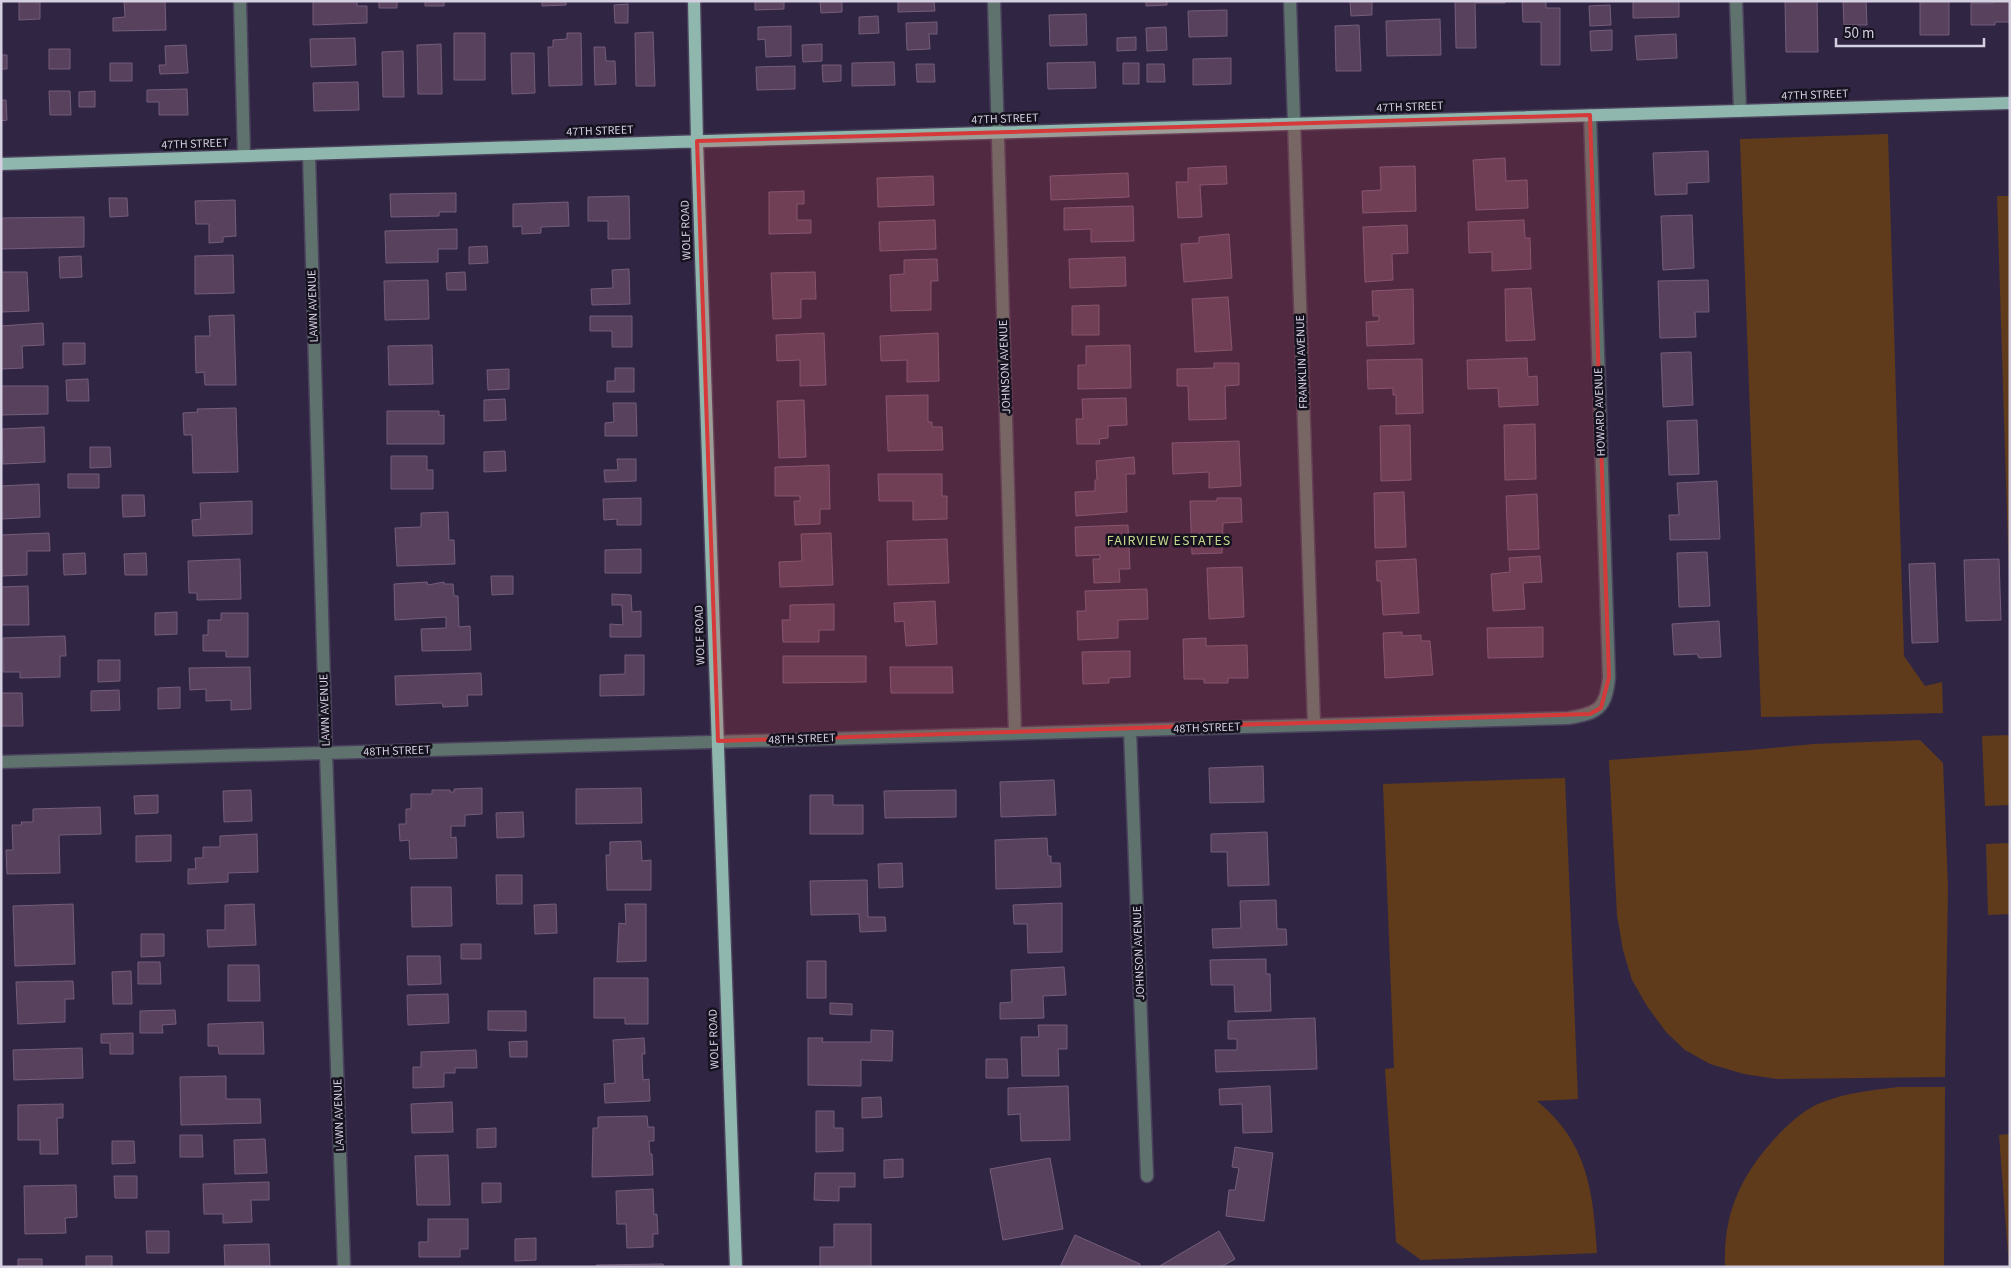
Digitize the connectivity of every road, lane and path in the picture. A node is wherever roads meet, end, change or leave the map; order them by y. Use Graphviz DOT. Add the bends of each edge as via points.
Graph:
graph roads {
  1 [pos="240,1"];
  2 [pos="694,1"];
  3 [pos="994,1"];
  4 [pos="1290,1"];
  5 [pos="1736,1"];
  6 [pos="2010,103"];
  7 [pos="1740,111"];
  8 [pos="1590,115"];
  9 [pos="1294,124"];
  10 [pos="998,133"];
  11 [pos="697,141"];
  12 [pos="308,154"];
  13 [pos="244,156"];
  14 [pos="1,164"];
  15 [pos="1601,708"];
  16 [pos="1314,724"];
  17 [pos="1130,730"];
  18 [pos="1015,732"];
  19 [pos="718,741"];
  20 [pos="326,753"];
  21 [pos="1,762"];
  22 [pos="1147,1176"];
  23 [pos="344,1267"];
  24 [pos="736,1267"];
  1 -- 13 [label="street"];
  2 -- 11 [label="main road, WOLF ROAD"];
  3 -- 10 [label="street, JOHNSON AVENUE"];
  4 -- 9 [label="street, FRANKLIN AVENUE"];
  5 -- 7 [label="street"];
  6 -- 7 [label="main road, 47TH STREET"];
  7 -- 8 [label="main road, 47TH STREET"];
  8 -- 9 [label="main road, 47TH STREET"];
  8 -- 15 [label="street, HOWARD AVENUE" via="1609,677 1608,693"];
  9 -- 10 [label="main road, 47TH STREET"];
  9 -- 16 [label="street, FRANKLIN AVENUE"];
  10 -- 11 [label="main road, 47TH STREET"];
  10 -- 18 [label="street, JOHNSON AVENUE"];
  11 -- 12 [label="main road, 47TH STREET"];
  11 -- 19 [label="main road, WOLF ROAD"];
  12 -- 13 [label="main road, 47TH STREET"];
  12 -- 20 [label="street, LAWN AVENUE"];
  13 -- 14 [label="main road, 47TH STREET"];
  15 -- 16 [label="street, 48TH STREET" via="1590,714 1568,718"];
  16 -- 17 [label="street, 48TH STREET"];
  17 -- 18 [label="street, 48TH STREET"];
  17 -- 22 [label="street, JOHNSON AVENUE"];
  18 -- 19 [label="street, 48TH STREET"];
  19 -- 20 [label="street, 48TH STREET"];
  19 -- 24 [label="main road, WOLF ROAD"];
  20 -- 21 [label="street, 48TH STREET"];
  20 -- 23 [label="street, LAWN AVENUE"];
}
